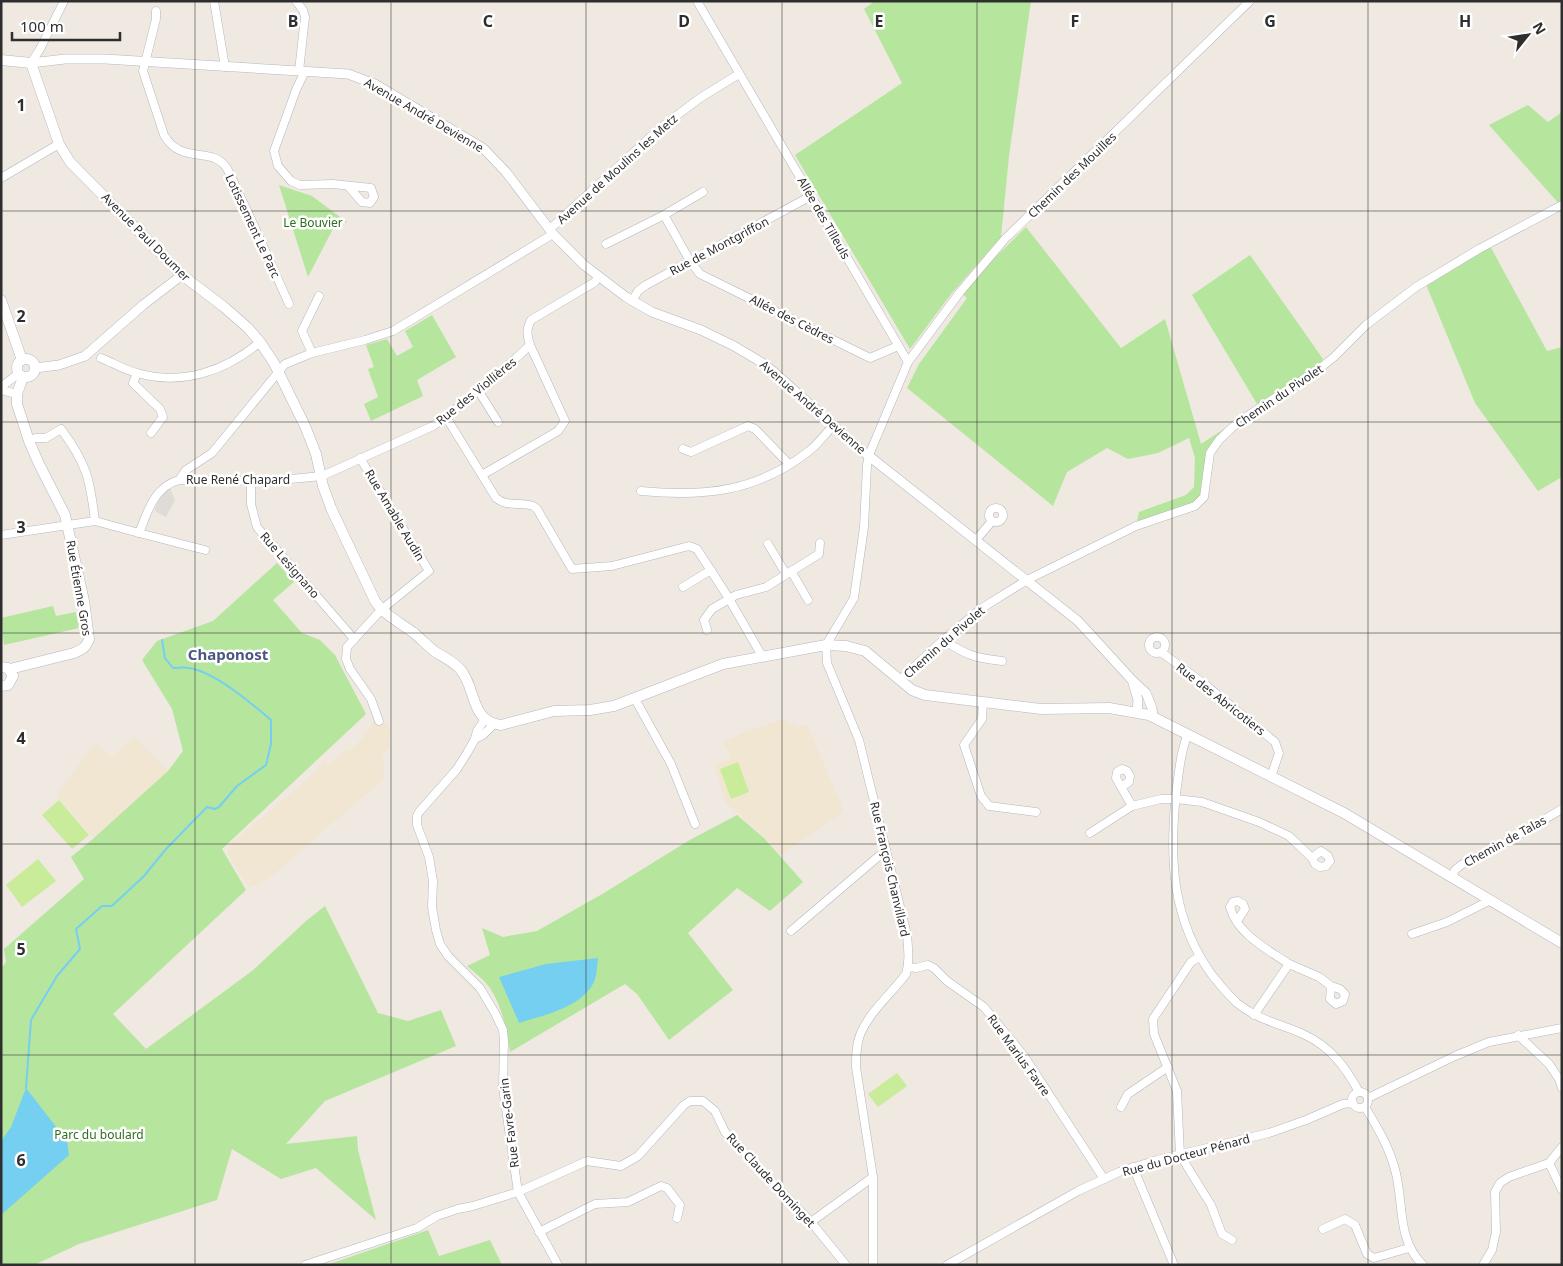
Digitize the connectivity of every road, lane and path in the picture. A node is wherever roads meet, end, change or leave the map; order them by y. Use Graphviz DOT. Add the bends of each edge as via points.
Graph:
graph roads {
  1 [pos="64,1"];
  2 [pos="214,1"];
  3 [pos="296,1"];
  4 [pos="696,1"];
  5 [pos="1250,1"];
  6 [pos="156,11"];
  7 [pos="1,60"];
  8 [pos="30,63"];
  9 [pos="144,63"];
  10 [pos="225,67"];
  11 [pos="302,71"];
  12 [pos="740,74"];
  13 [pos="59,144"];
  14 [pos="1,178"];
  15 [pos="348,186"];
  16 [pos="703,192"];
  17 [pos="811,196"];
  18 [pos="1562,205"];
  19 [pos="664,214"];
  20 [pos="551,232"];
  21 [pos="606,244"];
  22 [pos="690,262"];
  23 [pos="182,275"];
  24 [pos="598,276"];
  25 [pos="319,296"];
  26 [pos="1,300"];
  27 [pos="632,301"];
  28 [pos="289,304"];
  29 [pos="260,342"];
  30 [pos="530,345"];
  31 [pos="898,346"];
  32 [pos="312,353"];
  33 [pos="101,358"];
  34 [pos="22,360"];
  35 [pos="908,362"];
  36 [pos="35,368"];
  37 [pos="278,372"];
  38 [pos="137,374"];
  39 [pos="20,375"];
  40 [pos="1,389"];
  41 [pos="478,390"];
  42 [pos="17,394"];
  43 [pos="446,417"];
  44 [pos="498,422"];
  45 [pos="833,426"];
  46 [pos="151,432"];
  47 [pos="29,440"];
  48 [pos="683,450"];
  49 [pos="869,455"];
  50 [pos="360,458"];
  51 [pos="789,464"];
  52 [pos="482,475"];
  53 [pos="322,476"];
  54 [pos="179,480"];
  55 [pos="251,481"];
  56 [pos="641,490"];
  57 [pos="96,521"];
  58 [pos="992,521"];
  59 [pos="68,525"];
  60 [pos="138,533"];
  61 [pos="1,535"];
  62 [pos="976,540"];
  63 [pos="820,543"];
  64 [pos="768,544"];
  65 [pos="205,550"];
  66 [pos="711,570"];
  67 [pos="789,573"];
  68 [pos="1027,580"];
  69 [pos="683,586"];
  70 [pos="729,599"];
  71 [pos="808,600"];
  72 [pos="381,610"];
  73 [pos="707,630"];
  74 [pos="354,639"];
  75 [pos="943,640"];
  76 [pos="826,645"];
  77 [pos="1161,652"];
  78 [pos="762,656"];
  79 [pos="1002,661"];
  80 [pos="5,675"];
  81 [pos="900,680"];
  82 [pos="1132,680"];
  83 [pos="635,699"];
  84 [pos="984,702"];
  85 [pos="1137,712"];
  86 [pos="1153,717"];
  87 [pos="379,721"];
  88 [pos="489,722"];
  89 [pos="1188,734"];
  90 [pos="1271,777"];
  91 [pos="1121,787"];
  92 [pos="1176,799"];
  93 [pos="1132,806"];
  94 [pos="1562,810"];
  95 [pos="1036,812"];
  96 [pos="695,824"];
  97 [pos="1090,833"];
  98 [pos="886,850"];
  99 [pos="1312,858"];
  100 [pos="1452,877"];
  101 [pos="1491,900"];
  102 [pos="1237,921"];
  103 [pos="791,931"];
  104 [pos="1412,934"];
  105 [pos="1562,943"];
  106 [pos="1199,957"];
  107 [pos="1289,964"];
  108 [pos="908,967"];
  109 [pos="1331,986"];
  110 [pos="1254,1015"];
  111 [pos="1562,1028"];
  112 [pos="1518,1036"];
  113 [pos="1168,1067"];
  114 [pos="1562,1088"];
  115 [pos="1359,1092"];
  116 [pos="1368,1098"];
  117 [pos="1353,1103"];
  118 [pos="1121,1106"];
  119 [pos="1365,1106"];
  120 [pos="1562,1147"];
  121 [pos="1180,1155"];
  122 [pos="1549,1163"];
  123 [pos="1134,1167"];
  124 [pos="873,1177"];
  125 [pos="1104,1179"];
  126 [pos="1562,1190"];
  127 [pos="518,1192"];
  128 [pos="677,1218"];
  129 [pos="811,1222"];
  130 [pos="1323,1229"];
  131 [pos="539,1232"];
  132 [pos="1232,1240"];
  133 [pos="1409,1248"];
  134 [pos="305,1265"];
  135 [pos="558,1265"];
  136 [pos="846,1265"];
  137 [pos="873,1265"];
  138 [pos="947,1265"];
  139 [pos="1174,1265"];
  140 [pos="1423,1265"];
  141 [pos="1483,1265"];
  1 -- 8 [label="street"];
  2 -- 10 [label="street"];
  3 -- 11 [label="street" via="305,17"];
  4 -- 12 [label="street"];
  5 -- 35 [label="street, Chemin des Mouilles" via="1004,240"];
  6 -- 9 [label="street, Lotissement Le Parc"];
  7 -- 8 [label="main road"];
  8 -- 9 [label="street, Avenue André Devienne" via="105,59"];
  8 -- 13 [label="main road, Avenue Paul Doumer"];
  9 -- 10 [label="street, Avenue André Devienne"];
  9 -- 28 [label="street, Lotissement Le Parc" via="143,71 169,144 184,153 210,157 226,168"];
  10 -- 11 [label="street, Avenue André Devienne"];
  11 -- 15 [label="street" via="274,151 278,166 291,181 300,185"];
  11 -- 20 [label="street, Avenue André Devienne" via="348,74 375,84 483,148 506,172"];
  12 -- 17 [label="street, Allée des Tilleuls"];
  12 -- 20 [label="street, Avenue de Moulins les Metz" via="700,98 659,129"];
  13 -- 14 [label="street"];
  13 -- 23 [label="main road, Avenue Paul Doumer" via="70,162"];
  16 -- 19 [label="street"];
  17 -- 22 [label="street, Rue de Montgriffon"];
  17 -- 31 [label="street, Allée des Tilleuls"];
  18 -- 68 [label="street, Chemin du Pivolet" via="1416,287 1366,326 1334,357 1238,422 1210,453 1204,497 1196,506 1136,526"];
  19 -- 21 [label="street"];
  19 -- 22 [label="street"];
  20 -- 24 [label="street, Avenue André Devienne"];
  20 -- 32 [label="street, Avenue de Moulins les Metz" via="392,331"];
  22 -- 27 [label="street, Rue de Montgriffon" via="642,288"];
  22 -- 31 [label="street, Allée des Cèdres" via="700,274 870,358"];
  23 -- 29 [label="main road, Avenue Paul Doumer" via="224,307"];
  23 -- 36 [label="street" via="85,356 59,365"];
  24 -- 27 [label="street, Avenue André Devienne"];
  24 -- 30 [label="street" via="595,282 531,320 527,328"];
  25 -- 32 [label="street" via="302,331"];
  26 -- 34 [label="main road"];
  27 -- 45 [label="street, Avenue André Devienne" via="757,359"];
  29 -- 37 [label="main road, Avenue Paul Doumer"];
  29 -- 38 [label="street" via="232,362 192,377"];
  30 -- 41 [label="street, Rue des Viollières"];
  30 -- 52 [label="street" via="565,421 558,431"];
  31 -- 35 [label="street, Allée des Tilleuls"];
  32 -- 37 [label="street, Avenue de Moulins les Metz" via="285,364"];
  33 -- 38 [label="street"];
  34 -- 36 [label="main road" via="31,361"];
  34 -- 39 [label="main road" via="17,366"];
  35 -- 49 [label="street, Chemin des Mouilles"];
  36 -- 39 [label="main road" via="31,376"];
  37 -- 53 [label="main road, Avenue Paul Doumer" via="314,447"];
  37 -- 54 [label="street, Avenue de Moulins les Metz" via="212,453 186,470"];
  38 -- 46 [label="street" via="134,383 160,409 163,417"];
  39 -- 40 [label="street"];
  39 -- 42 [label="main road"];
  40 -- 42 [label="street"];
  41 -- 43 [label="street, Rue des Viollières"];
  41 -- 44 [label="street"];
  42 -- 47 [label="main road, Rue Étienne Gros" via="17,404"];
  43 -- 50 [label="street, Rue des Viollières" via="434,426"];
  43 -- 52 [label="street"];
  45 -- 49 [label="street, Avenue André Devienne"];
  45 -- 51 [label="street"];
  47 -- 57 [label="street" via="46,438 61,429 76,450 91,485"];
  47 -- 59 [label="main road, Rue Étienne Gros"];
  48 -- 51 [label="street" via="691,452 748,426 755,429"];
  49 -- 62 [label="street, Avenue André Devienne"];
  49 -- 76 [label="street, Chemin des Mouilles" via="864,527 854,598"];
  50 -- 53 [label="street, Rue des Viollières"];
  50 -- 72 [label="street, Rue Amable Audin" via="429,571"];
  51 -- 56 [label="street" via="756,482 726,490 697,494"];
  52 -- 66 [label="street" via="500,501 527,504 537,509 572,569 612,566 689,546 699,551"];
  53 -- 55 [label="street, Rue René Chapard"];
  53 -- 72 [label="main road, Avenue Paul Doumer" via="331,508"];
  54 -- 55 [label="street, Rue René Chapard"];
  54 -- 60 [label="street, Rue René Chapard" via="156,494"];
  55 -- 74 [label="street, Rue Lesignano" via="256,527"];
  57 -- 59 [label="street"];
  57 -- 60 [label="street"];
  58 -- 62 [label="street"];
  59 -- 61 [label="street"];
  59 -- 80 [label="main road, Rue Étienne Gros" via="89,639 82,650 26,665"];
  60 -- 65 [label="street"];
  62 -- 68 [label="street, Avenue André Devienne"];
  63 -- 67 [label="street" via="819,554"];
  64 -- 67 [label="street"];
  66 -- 69 [label="street"];
  66 -- 70 [label="street"];
  67 -- 70 [label="street" via="766,587"];
  67 -- 71 [label="street"];
  68 -- 75 [label="street, Chemin du Pivolet" via="982,608"];
  68 -- 82 [label="street, Avenue André Devienne" via="1078,621"];
  70 -- 73 [label="street" via="712,609 704,620"];
  70 -- 78 [label="street"];
  72 -- 74 [label="street, Rue Amable Audin"];
  72 -- 88 [label="main road" via="460,669 478,711"];
  74 -- 87 [label="street" via="347,647 346,659 371,699"];
  75 -- 79 [label="street" via="966,654"];
  75 -- 81 [label="street, Chemin du Pivolet"];
  76 -- 78 [label="main road"];
  76 -- 81 [label="main road" via="865,651"];
  76 -- 98 [label="street, Rue François Chanvillard" via="828,663 859,740"];
  77 -- 90 [label="street, Rue des Abricotiers" via="1275,742 1279,753"];
  78 -- 83 [label="main road" via="723,664"];
  81 -- 84 [label="main road" via="925,695"];
  82 -- 85 [label="street, Avenue André Devienne" via="1138,700"];
  82 -- 86 [label="street, Avenue André Devienne" via="1146,693"];
  83 -- 88 [label="main road" via="614,706 554,712 500,725"];
  83 -- 96 [label="street" via="671,764"];
  84 -- 85 [label="main road" via="1041,709 1109,708"];
  84 -- 95 [label="street" via="982,719 964,745 981,796 989,806"];
  85 -- 86 [label="main road"];
  86 -- 89 [label="main road"];
  88 -- 127 [label="street, Rue Favre-Garin" via="477,731 457,769 419,812 416,820 429,858 433,918 440,944 480,988 503,1030 503,1088"];
  89 -- 90 [label="main road"];
  89 -- 92 [label="street" via="1183,745"];
  90 -- 100 [label="main road" via="1344,813"];
  91 -- 93 [label="street"];
  92 -- 93 [label="street"];
  92 -- 99 [label="street" via="1202,802 1259,822 1289,836"];
  92 -- 106 [label="street" via="1173,834 1177,893"];
  93 -- 97 [label="street"];
  94 -- 100 [label="street, Chemin de Talas" via="1461,865"];
  98 -- 103 [label="street"];
  98 -- 108 [label="street, Rue François Chanvillard" via="907,935"];
  100 -- 101 [label="main road"];
  101 -- 104 [label="street" via="1447,922"];
  101 -- 105 [label="main road"];
  102 -- 107 [label="street" via="1244,931"];
  106 -- 110 [label="street" via="1222,988"];
  106 -- 113 [label="street" via="1191,962 1153,1019 1154,1034"];
  107 -- 109 [label="street"];
  107 -- 110 [label="street"];
  108 -- 124 [label="street" via="894,990 868,1020 857,1049 856,1067"];
  108 -- 125 [label="street, Rue Marius Favre" via="928,965 934,968 984,1007 1024,1056"];
  110 -- 115 [label="street" via="1321,1044 1349,1073"];
  111 -- 112 [label="street"];
  112 -- 114 [label="street" via="1549,1064"];
  112 -- 116 [label="street" via="1489,1042 1455,1056"];
  113 -- 118 [label="street" via="1128,1094"];
  113 -- 121 [label="street" via="1177,1091"];
  115 -- 116 [label="street"];
  115 -- 117 [label="street" via="1353,1097"];
  116 -- 119 [label="street"];
  117 -- 119 [label="street" via="1357,1107"];
  117 -- 121 [label="street, Rue du Docteur Pénard" via="1269,1133"];
  119 -- 133 [label="street" via="1394,1165"];
  120 -- 122 [label="street"];
  121 -- 123 [label="street, Rue du Docteur Pénard"];
  121 -- 132 [label="street" via="1211,1205 1222,1234"];
  122 -- 126 [label="street"];
  122 -- 141 [label="street" via="1508,1177 1500,1183 1495,1192 1496,1232 1492,1250"];
  123 -- 125 [label="street, Rue du Docteur Pénard"];
  123 -- 139 [label="street"];
  124 -- 129 [label="street"];
  124 -- 137 [label="street"];
  125 -- 138 [label="street, Rue du Docteur Pénard"];
  127 -- 129 [label="street, Rue Claude Dominget" via="587,1161 621,1166 638,1156 684,1105 690,1101 703,1101 715,1111 725,1132"];
  127 -- 131 [label="street, Rue Favre-Garin"];
  127 -- 134 [label="street" via="458,1208 417,1228"];
  128 -- 131 [label="street" via="680,1205 667,1188 661,1186 628,1202 595,1204"];
  129 -- 136 [label="street, Rue Claude Dominget"];
  130 -- 133 [label="street" via="1345,1219 1355,1225 1366,1254 1374,1258"];
  131 -- 135 [label="street, Rue Favre-Garin"];
  133 -- 140 [label="street"];
}
